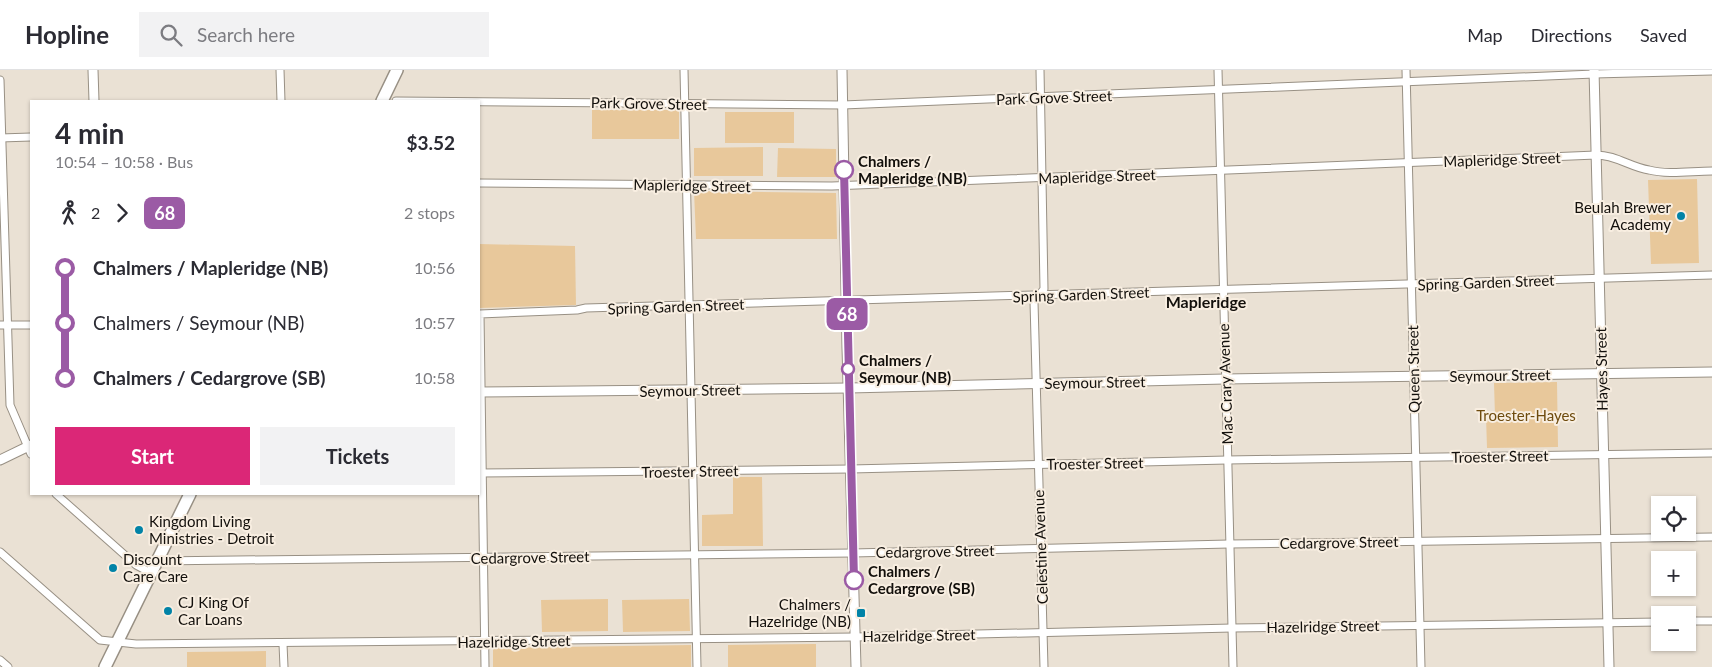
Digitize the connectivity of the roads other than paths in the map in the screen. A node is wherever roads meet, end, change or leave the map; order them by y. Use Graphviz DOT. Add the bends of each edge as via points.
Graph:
graph roads {
  1 [pos="93,70"];
  2 [pos="280,70"];
  3 [pos="397,70"];
  4 [pos="684,70"];
  5 [pos="842,70"];
  6 [pos="1040,70"];
  7 [pos="1218,70"];
  8 [pos="1406,70"];
  9 [pos="1712,71"];
  10 [pos="1594,72"];
  11 [pos="0,80"];
  12 [pos="1406,82"];
  13 [pos="1218,90"];
  14 [pos="1040,98"];
  15 [pos="94,100"];
  16 [pos="281,100"];
  17 [pos="382,100"];
  18 [pos="480,102"];
  19 [pos="685,104"];
  20 [pos="843,105"];
  21 [pos="30,137"];
  22 [pos="1,138"];
  23 [pos="1596,155"];
  24 [pos="1408,163"];
  25 [pos="1220,171"];
  26 [pos="1712,171"];
  27 [pos="1042,178"];
  28 [pos="480,183"];
  29 [pos="686,184"];
  30 [pos="844,186"];
  31 [pos="1712,275"];
  32 [pos="1598,278"];
  33 [pos="1410,284"];
  34 [pos="1222,290"];
  35 [pos="1039,296"];
  36 [pos="846,301"];
  37 [pos="688,306"];
  38 [pos="4,325"];
  39 [pos="30,325"];
  40 [pos="1712,372"];
  41 [pos="1601,374"];
  42 [pos="1413,377"];
  43 [pos="1225,379"];
  44 [pos="1036,384"];
  45 [pos="849,388"];
  46 [pos="690,390"];
  47 [pos="480,392"];
  48 [pos="30,449"];
  49 [pos="1712,453"];
  50 [pos="1603,454"];
  51 [pos="1415,457"];
  52 [pos="0,460"];
  53 [pos="1227,460"];
  54 [pos="1038,465"];
  55 [pos="851,469"];
  56 [pos="692,471"];
  57 [pos="481,473"];
  58 [pos="57,495"];
  59 [pos="190,495"];
  60 [pos="1712,537"];
  61 [pos="1605,538"];
  62 [pos="1417,541"];
  63 [pos="1229,544"];
  64 [pos="1040,549"];
  65 [pos="0,552"];
  66 [pos="853,553"];
  67 [pos="694,555"];
  68 [pos="484,557"];
  69 [pos="157,561"];
  70 [pos="151,572"];
  71 [pos="1696,621"];
  72 [pos="1712,621"];
  73 [pos="1607,622"];
  74 [pos="1651,622"];
  75 [pos="1420,625"];
  76 [pos="1232,628"];
  77 [pos="1043,633"];
  78 [pos="855,637"];
  79 [pos="697,639"];
  80 [pos="485,642"];
  81 [pos="117,643"];
  82 [pos="283,644"];
  83 [pos="0,660"];
  84 [pos="8,667"];
  85 [pos="106,667"];
  86 [pos="284,667"];
  87 [pos="485,667"];
  88 [pos="697,667"];
  89 [pos="856,667"];
  90 [pos="1044,667"];
  91 [pos="1233,667"];
  92 [pos="1421,667"];
  93 [pos="1609,667"];
  1 -- 15 [label="street"];
  2 -- 16 [label="street"];
  3 -- 17 [label="main road"];
  4 -- 19 [label="street"];
  5 -- 20 [label="street"];
  6 -- 14 [label="street, Celestine Avenue"];
  7 -- 13 [label="street, Mac Crary Avenue"];
  8 -- 12 [label="street, Queen Street"];
  9 -- 10 [label="street, Park Grove Street"];
  10 -- 12 [label="street, Park Grove Street"];
  10 -- 23 [label="street, Hayes Street"];
  11 -- 22 [label="street"];
  12 -- 13 [label="street, Park Grove Street"];
  12 -- 24 [label="street, Queen Street"];
  13 -- 14 [label="street, Park Grove Street"];
  13 -- 25 [label="street, Mac Crary Avenue"];
  14 -- 20 [label="street, Park Grove Street"];
  14 -- 27 [label="street, Celestine Avenue"];
  18 -- 19 [label="street, Park Grove Street"];
  19 -- 20 [label="street, Park Grove Street"];
  19 -- 29 [label="street"];
  20 -- 30 [label="street"];
  21 -- 22 [label="street"];
  22 -- 38 [label="street"];
  23 -- 24 [label="street, Mapleridge Street"];
  23 -- 26 [label="street, Mapleridge Street" via="1614,157 1657,172"];
  23 -- 32 [label="street, Hayes Street"];
  24 -- 25 [label="street, Mapleridge Street"];
  24 -- 33 [label="street, Queen Street"];
  25 -- 27 [label="street, Mapleridge Street"];
  25 -- 34 [label="street, Mac Crary Avenue"];
  27 -- 30 [label="street, Mapleridge Street"];
  27 -- 35 [label="street, Celestine Avenue" via="1044,289"];
  28 -- 29 [label="street, Mapleridge Street"];
  29 -- 30 [label="street, Mapleridge Street"];
  29 -- 37 [label="street"];
  30 -- 36 [label="street"];
  31 -- 32 [label="street, Spring Garden Street"];
  32 -- 33 [label="street, Spring Garden Street"];
  32 -- 41 [label="street, Hayes Street"];
  33 -- 34 [label="street, Spring Garden Street"];
  33 -- 42 [label="street, Queen Street"];
  34 -- 35 [label="street, Spring Garden Street"];
  34 -- 43 [label="street, Mac Crary Avenue"];
  35 -- 36 [label="street, Spring Garden Street"];
  35 -- 44 [label="street, Celestine Avenue" via="1034,302"];
  36 -- 37 [label="street, Spring Garden Street"];
  36 -- 45 [label="street"];
  37 -- 46 [label="street"];
  37 -- 47 [label="street, Spring Garden Street" via="480,314"];
  38 -- 39 [label="street"];
  38 -- 48 [label="street" via="10,405"];
  40 -- 41 [label="street, Seymour Street"];
  41 -- 42 [label="street, Seymour Street"];
  41 -- 50 [label="street, Hayes Street"];
  42 -- 43 [label="street, Seymour Street"];
  42 -- 51 [label="street, Queen Street"];
  43 -- 44 [label="street, Seymour Street"];
  43 -- 53 [label="street, Mac Crary Avenue"];
  44 -- 45 [label="street, Seymour Street"];
  44 -- 54 [label="street, Celestine Avenue"];
  45 -- 46 [label="street, Seymour Street"];
  45 -- 55 [label="street"];
  46 -- 47 [label="street, Seymour Street"];
  46 -- 56 [label="street"];
  47 -- 57 [label="street"];
  48 -- 52 [label="street"];
  49 -- 50 [label="street, Troester Street"];
  50 -- 51 [label="street, Troester Street"];
  50 -- 61 [label="street, Hayes Street"];
  51 -- 53 [label="street, Troester Street"];
  51 -- 62 [label="street, Queen Street"];
  53 -- 54 [label="street, Troester Street"];
  53 -- 63 [label="street, Mac Crary Avenue"];
  54 -- 55 [label="street, Troester Street"];
  54 -- 64 [label="street, Celestine Avenue"];
  55 -- 56 [label="street, Troester Street"];
  55 -- 66 [label="street"];
  56 -- 57 [label="street, Troester Street"];
  56 -- 67 [label="street"];
  57 -- 68 [label="street"];
  58 -- 70 [label="street" via="136,565"];
  59 -- 69 [label="main road"];
  60 -- 61 [label="street, Cedargrove Street"];
  61 -- 62 [label="street, Cedargrove Street"];
  61 -- 73 [label="street, Hayes Street"];
  62 -- 63 [label="street, Cedargrove Street"];
  62 -- 75 [label="street, Queen Street"];
  63 -- 64 [label="street, Cedargrove Street"];
  63 -- 76 [label="street, Mac Crary Avenue"];
  64 -- 66 [label="street, Cedargrove Street"];
  64 -- 77 [label="street, Celestine Avenue"];
  65 -- 81 [label="street, Hazelridge Street" via="100,640"];
  66 -- 67 [label="street, Cedargrove Street"];
  66 -- 78 [label="street"];
  67 -- 68 [label="street, Cedargrove Street"];
  67 -- 79 [label="street"];
  68 -- 69 [label="street, Cedargrove Street"];
  68 -- 80 [label="street"];
  69 -- 70 [label="main road"];
  70 -- 81 [label="main road"];
  71 -- 72 [label="street"];
  73 -- 74 [label="street, Hazelridge Street"];
  73 -- 75 [label="street, Hazelridge Street"];
  73 -- 93 [label="street, Hayes Street"];
  75 -- 76 [label="street, Hazelridge Street"];
  75 -- 92 [label="street, Queen Street"];
  76 -- 77 [label="street, Hazelridge Street"];
  76 -- 91 [label="street, Mac Crary Avenue"];
  77 -- 78 [label="street, Hazelridge Street"];
  77 -- 90 [label="street, Celestine Avenue"];
  78 -- 79 [label="street, Hazelridge Street"];
  78 -- 89 [label="street"];
  79 -- 80 [label="street, Hazelridge Street"];
  79 -- 88 [label="street"];
  80 -- 82 [label="street, Hazelridge Street"];
  80 -- 87 [label="street"];
  81 -- 82 [label="street, Hazelridge Street"];
  81 -- 85 [label="main road"];
  82 -- 86 [label="street"];
  83 -- 84 [label="street"];
}
